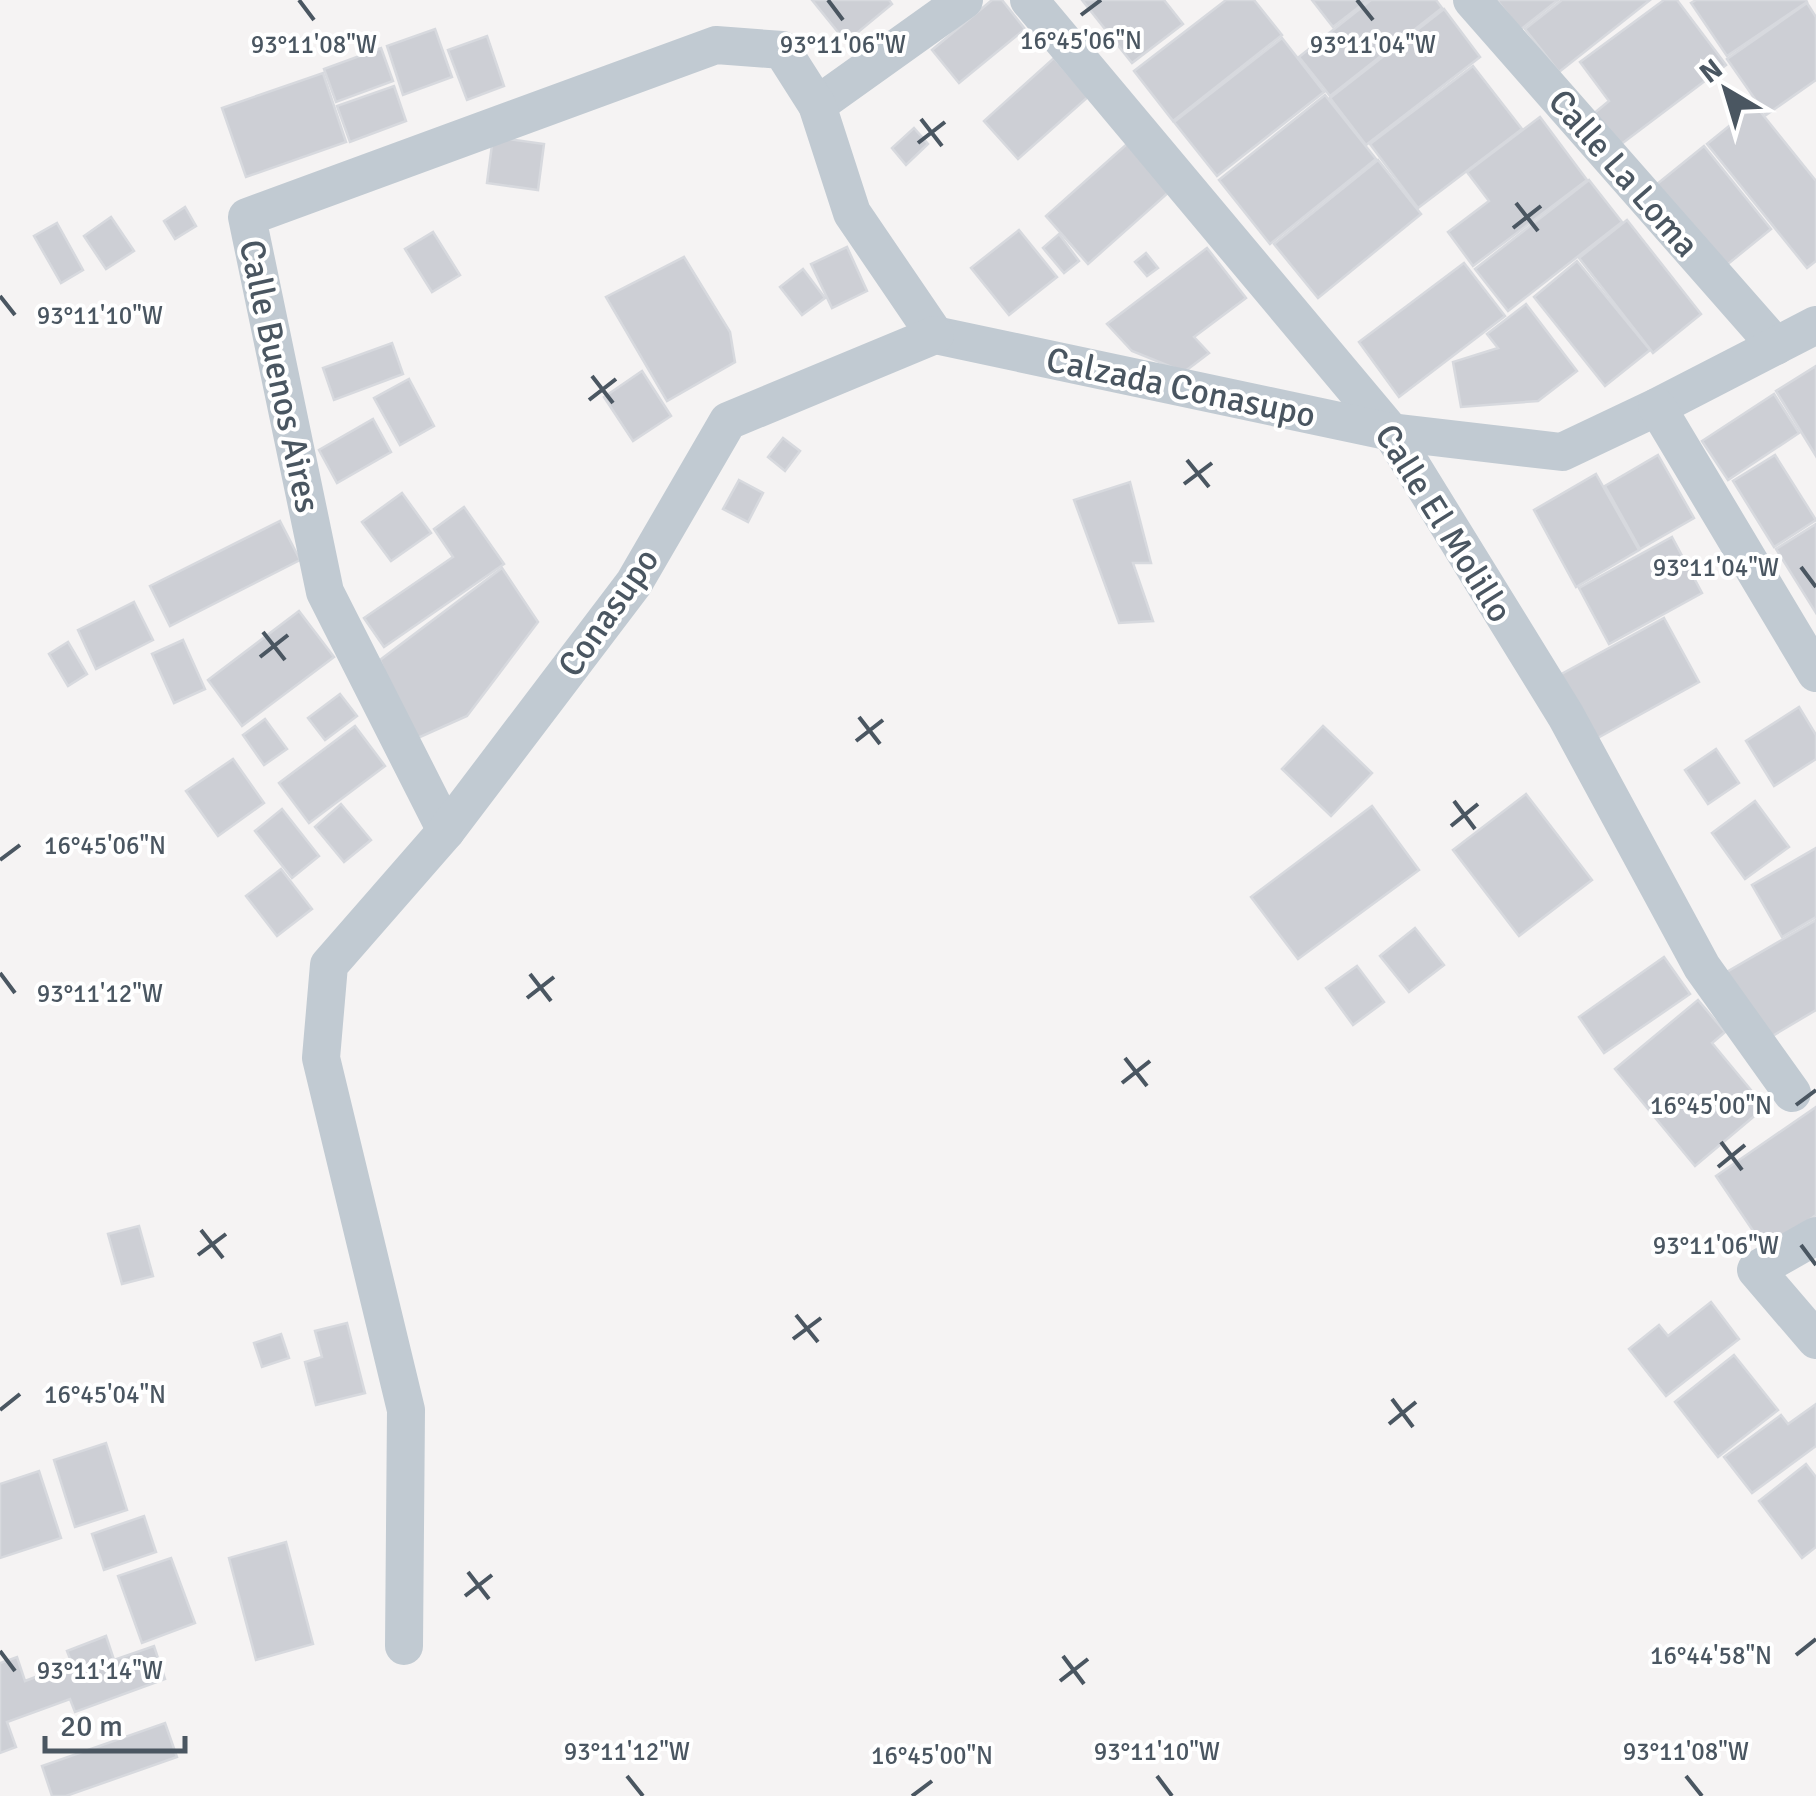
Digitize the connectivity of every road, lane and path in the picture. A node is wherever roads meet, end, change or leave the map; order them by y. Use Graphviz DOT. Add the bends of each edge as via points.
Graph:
graph roads {
  1 [pos="964,0"];
  2 [pos="1029,0"];
  3 [pos="1472,0"];
  4 [pos="817,104"];
  5 [pos="1816,325"];
  6 [pos="935,335"];
  7 [pos="1776,346"];
  8 [pos="1657,407"];
  9 [pos="1390,432"];
  10 [pos="1816,673"];
  11 [pos="446,831"];
  12 [pos="1792,1093"];
  13 [pos="1816,1236"];
  14 [pos="1816,1340"];
  15 [pos="404,1646"];
  1 -- 4 [label="street"];
  2 -- 9 [label="street, Calle El Molillo"];
  3 -- 7 [label="street, Calle La Loma"];
  4 -- 6 [label="street" via="852,213"];
  4 -- 11 [label="street, Calle Buenos Aires" via="782,50 716,46 247,217 324,592"];
  5 -- 7 [label="street, Calzada Conasupo"];
  6 -- 9 [label="street, Calzada Conasupo"];
  6 -- 11 [label="street, Conasupo" via="728,421 634,583"];
  7 -- 8 [label="street, Calzada Conasupo"];
  8 -- 9 [label="street, Calzada Conasupo" via="1562,452"];
  8 -- 10 [label="street"];
  9 -- 12 [label="street, Calle El Molillo" via="1566,716 1702,967"];
  11 -- 15 [label="street, Conasupo" via="329,964 321,1058 406,1410"];
  13 -- 14 [label="street" via="1756,1270"];
}
